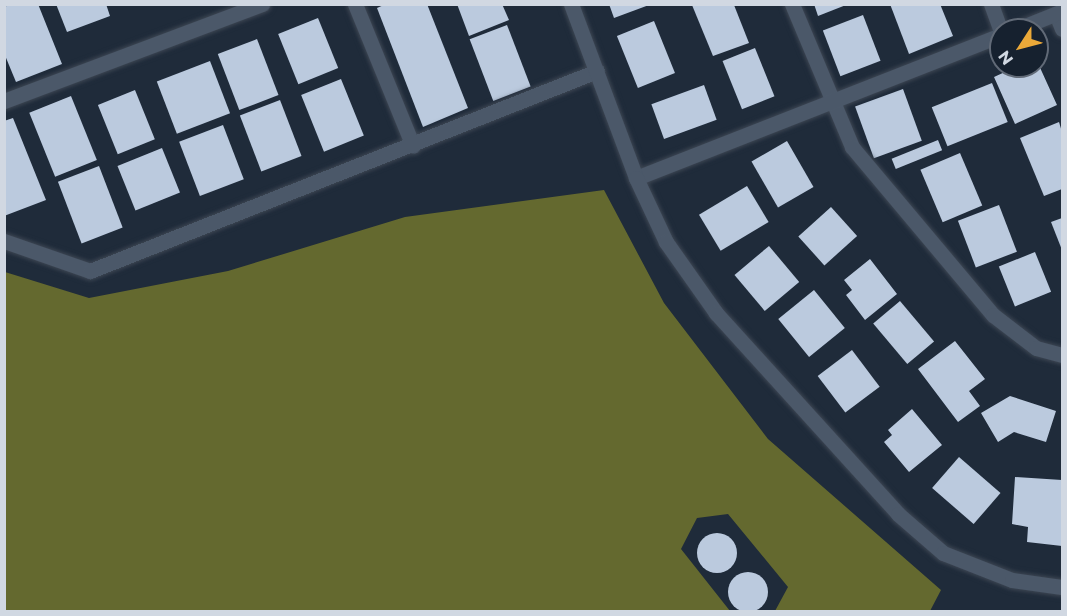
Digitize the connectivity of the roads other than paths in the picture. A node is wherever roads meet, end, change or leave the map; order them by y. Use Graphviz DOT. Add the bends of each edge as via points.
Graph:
graph roads {
  1 [pos="262,4"];
  2 [pos="355,4"];
  3 [pos="571,4"];
  4 [pos="792,4"];
  5 [pos="1059,13"];
  6 [pos="1062,29"];
  7 [pos="989,40"];
  8 [pos="597,72"];
  9 [pos="4,101"];
  10 [pos="831,103"];
  11 [pos="412,146"];
  12 [pos="636,178"];
  13 [pos="4,241"];
  14 [pos="1062,355"];
  15 [pos="1062,587"];
  1 -- 9 [label="street"];
  2 -- 11 [label="street"];
  3 -- 8 [label="street"];
  4 -- 10 [label="street"];
  5 -- 6 [label="street"];
  7 -- 10 [label="street"];
  8 -- 11 [label="street"];
  8 -- 12 [label="street"];
  10 -- 12 [label="street"];
  10 -- 14 [label="street" via="852,147 993,315 1036,348"];
  11 -- 13 [label="street" via="90,271"];
  12 -- 15 [label="street" via="666,242 716,313 898,514 943,553 1012,580"];
}
